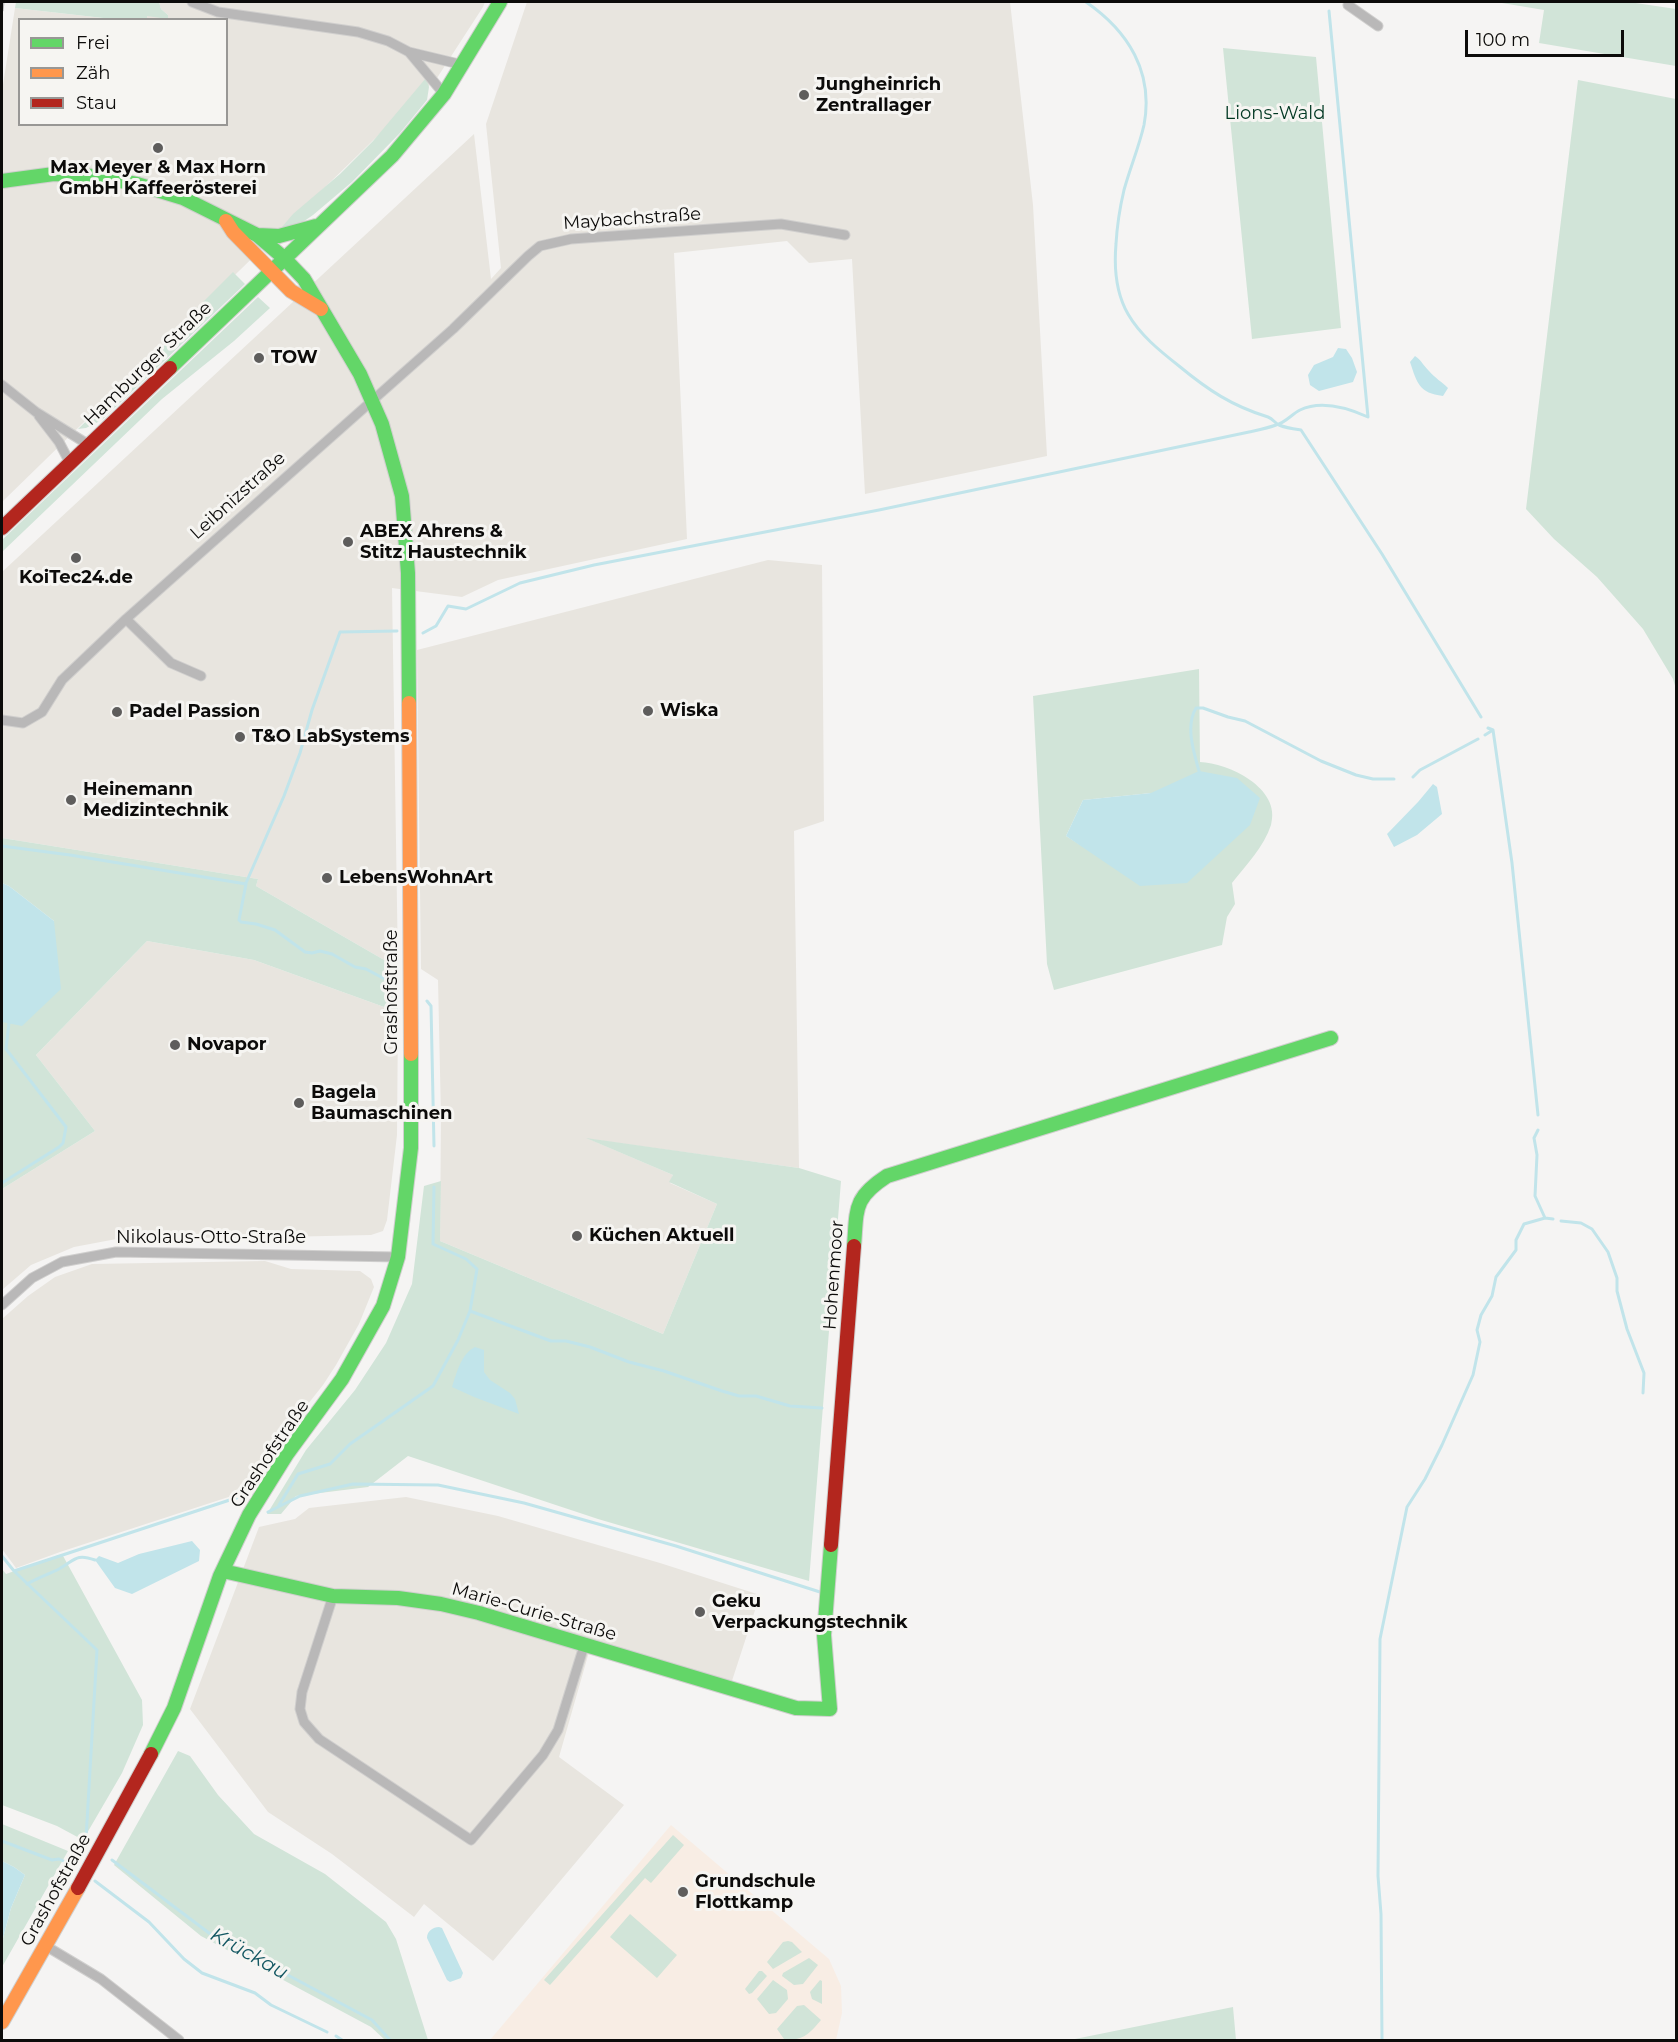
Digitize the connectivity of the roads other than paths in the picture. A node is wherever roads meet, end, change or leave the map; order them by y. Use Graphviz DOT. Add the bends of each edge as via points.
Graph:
graph roads {
  1 [pos="192,2"];
  2 [pos="500,2"];
  3 [pos="1349,2"];
  4 [pos="1378,26"];
  5 [pos="409,52"];
  6 [pos="463,65"];
  7 [pos="444,94"];
  8 [pos="8,179"];
  9 [pos="224,219"];
  10 [pos="319,225"];
  11 [pos="257,235"];
  12 [pos="845,235"];
  13 [pos="284,258"];
  14 [pos="270,272"];
  15 [pos="322,309"];
  16 [pos="2,385"];
  17 [pos="372,399"];
  18 [pos="36,412"];
  19 [pos="89,445"];
  20 [pos="70,463"];
  21 [pos="2,528"];
  22 [pos="126,619"];
  23 [pos="201,676"];
  24 [pos="2,720"];
  25 [pos="1331,1038"];
  26 [pos="398,1257"];
  27 [pos="2,1305"];
  28 [pos="223,1570"];
  29 [pos="333,1596"];
  30 [pos="584,1646"];
  31 [pos="830,1709"];
  32 [pos="46,1946"];
  33 [pos="2,2022"];
  34 [pos="177,2040"];
  1 -- 5 [label="street" via="218,12 358,32"];
  2 -- 6 [label="street, Hamburger Straße"];
  3 -- 4 [label="street"];
  5 -- 6 [label="street"];
  5 -- 7 [label="street"];
  6 -- 7 [label="street, Hamburger Straße"];
  7 -- 10 [label="street, Hamburger Straße" via="392,156"];
  8 -- 9 [label="street" via="54,174 94,176 183,198"];
  9 -- 11 [label="street"];
  9 -- 14 [label="street, Grashofstraße"];
  10 -- 11 [label="street, Hamburger Straße" via="279,236"];
  10 -- 13 [label="street, Hamburger Straße"];
  11 -- 13 [label="street, Grashofstraße"];
  12 -- 17 [label="street, Maybachstraße" via="781,224 571,239 540,246"];
  13 -- 14 [label="street, Hamburger Straße"];
  13 -- 15 [label="street, Grashofstraße" via="304,279"];
  14 -- 15 [label="street, Grashofstraße" via="291,291"];
  14 -- 19 [label="street, Hamburger Straße"];
  15 -- 17 [label="street, Grashofstraße"];
  16 -- 18 [label="street"];
  17 -- 22 [label="street, Leibnizstraße"];
  17 -- 26 [label="street, Grashofstraße" via="402,496 408,573 411,1148"];
  18 -- 19 [label="street"];
  18 -- 20 [label="street"];
  19 -- 20 [label="street, Hamburger Straße"];
  20 -- 21 [label="street, Hamburger Straße"];
  22 -- 23 [label="street" via="171,663"];
  22 -- 24 [label="street, Leibnizstraße" via="62,680 42,712 23,723"];
  25 -- 31 [label="street, Hohenmoor" via="887,1176 863,1197 857,1206 824,1635"];
  26 -- 27 [label="street, Nikolaus-Otto-Straße" via="116,1252 62,1262 32,1278"];
  26 -- 28 [label="street, Grashofstraße" via="383,1306 365,1340 256,1504"];
  28 -- 29 [label="street, Marie-Curie-Straße"];
  28 -- 32 [label="street, Grashofstraße" via="174,1708"];
  29 -- 30 [label="street, Marie-Curie-Straße" via="441,1604"];
  29 -- 30 [label="street" via="302,1692 300,1709 304,1722 320,1739 471,1840 552,1741"];
  30 -- 31 [label="street, Marie-Curie-Straße" via="796,1708"];
  32 -- 33 [label="street, Grashofstraße"];
  32 -- 34 [label="street" via="101,1979"];
}
